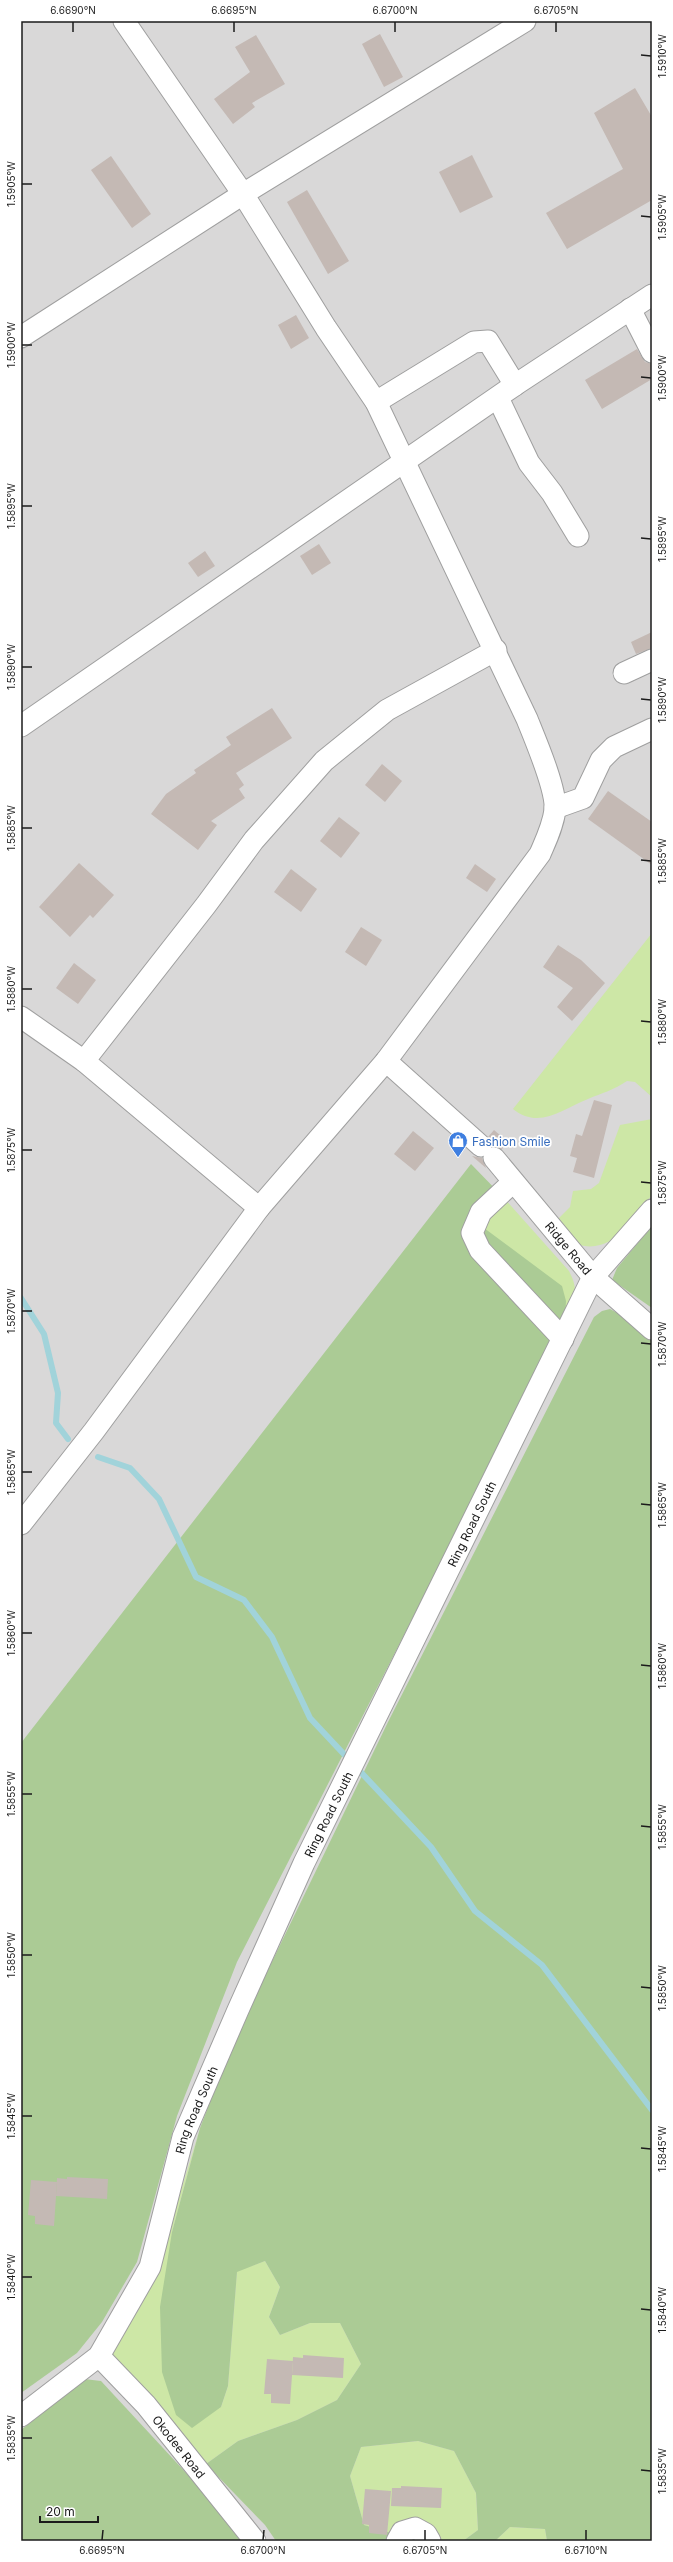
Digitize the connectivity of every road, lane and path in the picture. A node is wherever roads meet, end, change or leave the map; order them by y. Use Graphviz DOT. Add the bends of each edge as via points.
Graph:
graph roads {
  1 [pos="124,21"];
  2 [pos="523,22"];
  3 [pos="243,194"];
  4 [pos="652,294"];
  5 [pos="630,309"];
  6 [pos="21,337"];
  7 [pos="652,352"];
  8 [pos="515,386"];
  9 [pos="498,398"];
  10 [pos="376,402"];
  11 [pos="405,462"];
  12 [pos="578,536"];
  13 [pos="496,650"];
  14 [pos="652,660"];
  15 [pos="624,673"];
  16 [pos="21,726"];
  17 [pos="652,729"];
  18 [pos="555,808"];
  19 [pos="21,1017"];
  20 [pos="84,1061"];
  21 [pos="386,1061"];
  22 [pos="512,1182"];
  23 [pos="259,1208"];
  24 [pos="652,1210"];
  25 [pos="593,1277"];
  26 [pos="652,1330"];
  27 [pos="563,1339"];
  28 [pos="21,1524"];
  29 [pos="99,2356"];
  30 [pos="21,2416"];
  31 [pos="255,2541"];
  32 [pos="397,2541"];
  33 [pos="430,2541"];
  1 -- 3 [label="street"];
  2 -- 3 [label="street"];
  3 -- 6 [label="street"];
  3 -- 10 [label="street" via="326,328"];
  4 -- 5 [label="street"];
  5 -- 7 [label="street"];
  5 -- 8 [label="street"];
  8 -- 9 [label="street"];
  8 -- 10 [label="street" via="488,340 474,342"];
  9 -- 11 [label="street"];
  9 -- 12 [label="street" via="529,463"];
  10 -- 11 [label="street"];
  11 -- 13 [label="street"];
  11 -- 16 [label="street"];
  13 -- 18 [label="street" via="542,754"];
  13 -- 20 [label="street" via="387,710 324,761 254,840"];
  14 -- 15 [label="street"];
  17 -- 18 [label="street" via="614,747 601,760 583,798"];
  18 -- 21 [label="street" via="552,825 540,854"];
  19 -- 20 [label="street"];
  20 -- 23 [label="street"];
  21 -- 22 [label="street, Ridge Road" via="488,1152"];
  21 -- 23 [label="street"];
  22 -- 25 [label="street, Ridge Road"];
  22 -- 27 [label="street" via="481,1212 472,1233 480,1250"];
  23 -- 28 [label="street" via="94,1431"];
  24 -- 25 [label="street, Ring Road South"];
  25 -- 26 [label="street, Ridge Road"];
  25 -- 27 [label="street, Ring Road South"];
  27 -- 29 [label="street, Ring Road South" via="304,1863 183,2137 150,2267"];
  29 -- 30 [label="street, Ring Road South"];
  29 -- 31 [label="street, Okodee Road" via="146,2404"];
  32 -- 33 [label="street" via="402,2532 415,2528 426,2534"];
}
